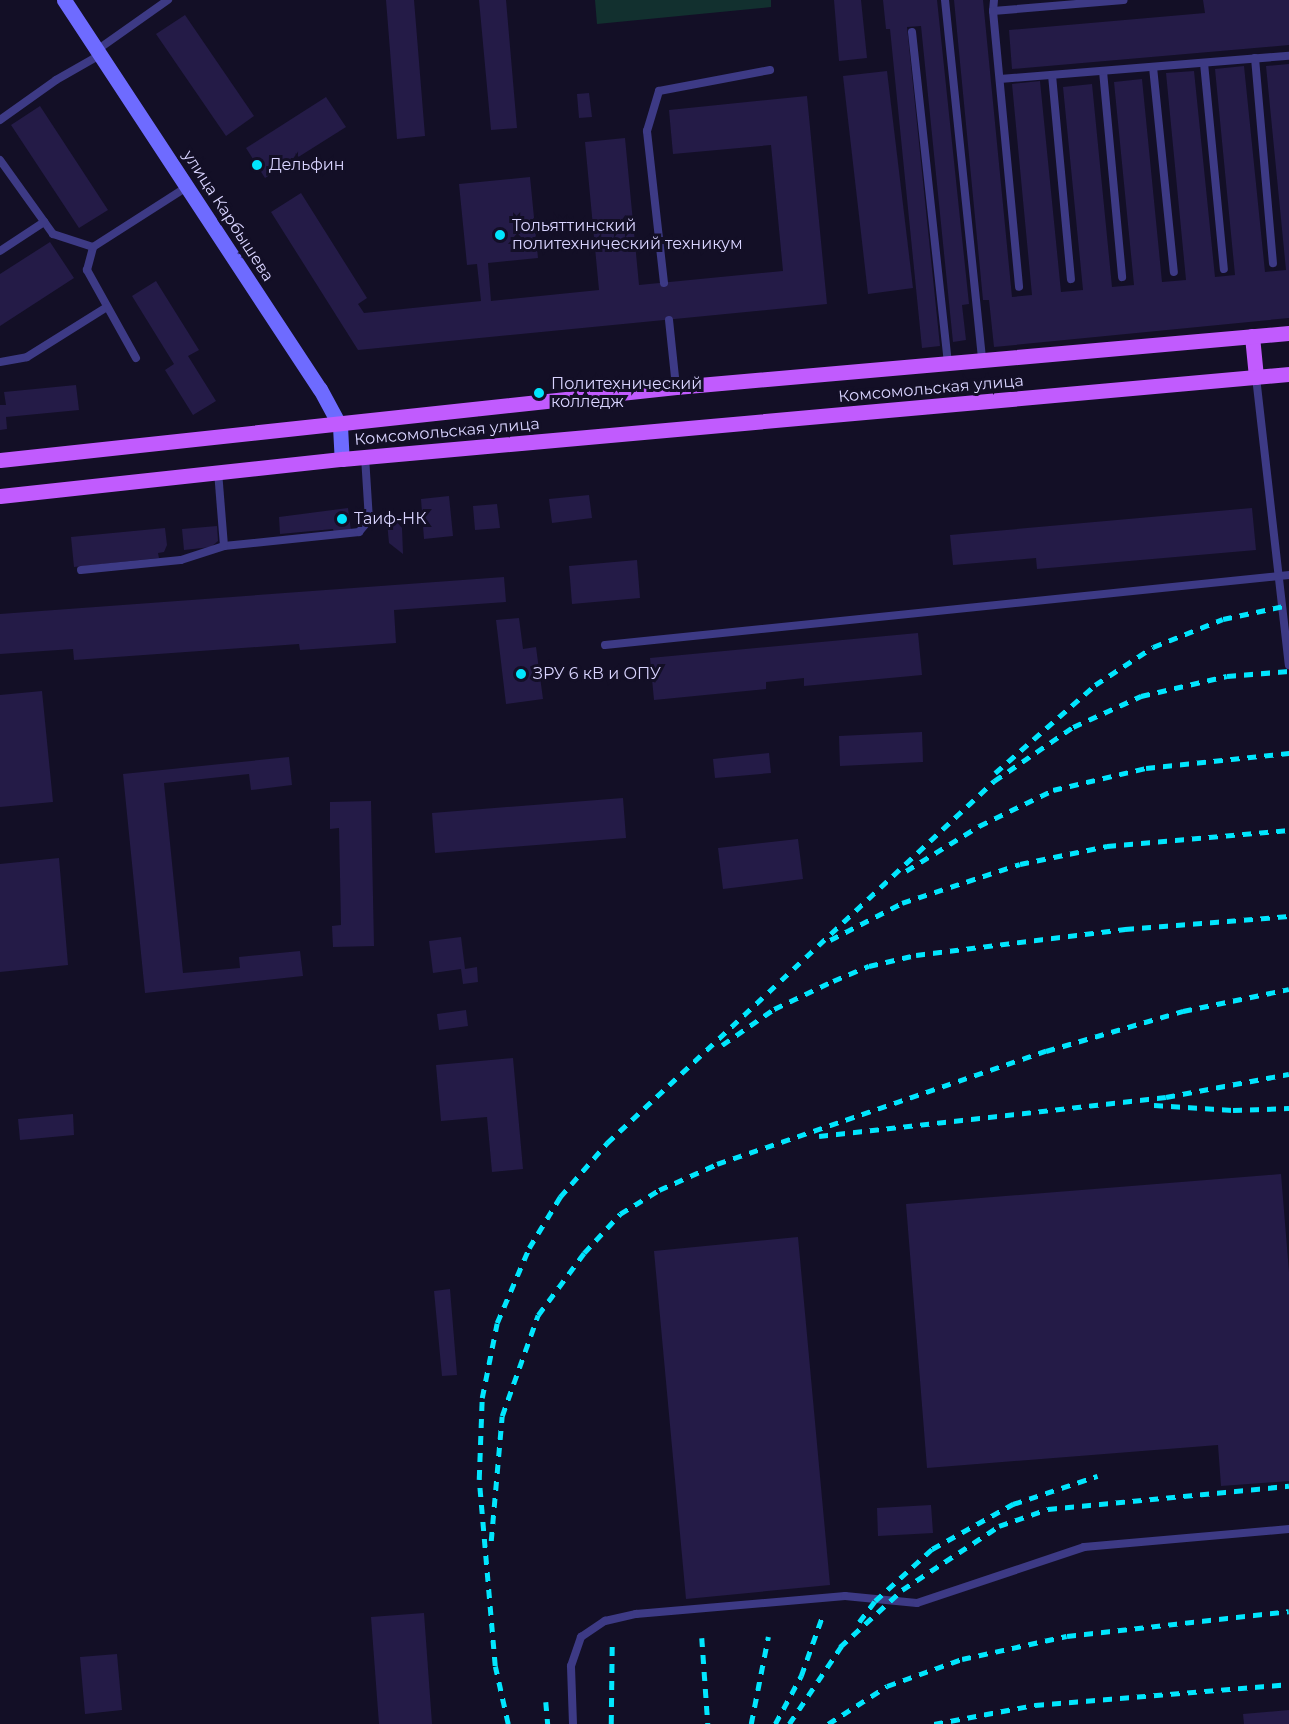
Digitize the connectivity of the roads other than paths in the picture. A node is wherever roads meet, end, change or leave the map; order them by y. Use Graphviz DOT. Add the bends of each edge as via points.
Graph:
graph roads {
  1 [pos="64,0"];
  2 [pos="167,0"];
  3 [pos="945,0"];
  4 [pos="994,0"];
  5 [pos="1124,0"];
  6 [pos="993,11"];
  7 [pos="912,32"];
  8 [pos="99,52"];
  9 [pos="1289,56"];
  10 [pos="1255,58"];
  11 [pos="1204,63"];
  12 [pos="1153,67"];
  13 [pos="770,70"];
  14 [pos="1102,71"];
  15 [pos="1052,75"];
  16 [pos="1000,79"];
  17 [pos="0,120"];
  18 [pos="0,160"];
  19 [pos="187,187"];
  20 [pos="44,222"];
  21 [pos="93,247"];
  22 [pos="0,250"];
  23 [pos="1273,262"];
  24 [pos="1224,269"];
  25 [pos="1174,272"];
  26 [pos="1122,276"];
  27 [pos="1071,279"];
  28 [pos="664,283"];
  29 [pos="1019,287"];
  30 [pos="107,308"];
  31 [pos="669,320"];
  32 [pos="1289,333"];
  33 [pos="1252,336"];
  34 [pos="136,358"];
  35 [pos="982,359"];
  36 [pos="0,362"];
  37 [pos="948,362"];
  38 [pos="1289,374"];
  39 [pos="1256,377"];
  40 [pos="676,387"];
  41 [pos="340,426"];
  42 [pos="365,457"];
  43 [pos="342,459"];
  44 [pos="0,460"];
  45 [pos="218,472"];
  46 [pos="0,496"];
  47 [pos="224,546"];
  48 [pos="81,570"];
  49 [pos="1285,576"];
  50 [pos="605,645"];
  51 [pos="1289,665"];
  52 [pos="1289,1529"];
  53 [pos="573,1724"];
  1 -- 8 [label="street, улица Карбышева"];
  2 -- 8 [label="lane"];
  3 -- 35 [label="lane"];
  4 -- 6 [label="lane"];
  5 -- 6 [label="lane"];
  6 -- 16 [label="lane"];
  7 -- 37 [label="lane"];
  8 -- 17 [label="lane"];
  8 -- 19 [label="street, улица Карбышева"];
  9 -- 10 [label="lane"];
  10 -- 11 [label="lane"];
  10 -- 23 [label="lane"];
  11 -- 12 [label="lane"];
  11 -- 24 [label="lane"];
  12 -- 14 [label="lane"];
  12 -- 25 [label="lane"];
  13 -- 28 [label="lane" via="659,91 647,131"];
  14 -- 15 [label="lane"];
  14 -- 26 [label="lane"];
  15 -- 16 [label="lane"];
  15 -- 27 [label="lane"];
  16 -- 29 [label="lane"];
  18 -- 20 [label="lane"];
  19 -- 21 [label="lane"];
  19 -- 41 [label="street, улица Карбышева"];
  20 -- 21 [label="lane" via="53,234"];
  20 -- 22 [label="lane"];
  21 -- 30 [label="lane" via="87,270"];
  30 -- 34 [label="lane"];
  30 -- 36 [label="lane" via="27,357"];
  31 -- 40 [label="lane"];
  32 -- 33 [label="main road, Комсомольская улица"];
  33 -- 35 [label="main road, Комсомольская улица"];
  33 -- 39 [label="main road"];
  35 -- 37 [label="main road, Комсомольская улица"];
  37 -- 40 [label="main road, Комсомольская улица"];
  38 -- 39 [label="main road, Комсомольская улица"];
  39 -- 42 [label="main road, Комсомольская улица"];
  39 -- 49 [label="lane"];
  40 -- 41 [label="main road, Комсомольская улица"];
  41 -- 43 [label="street, улица Карбышева"];
  41 -- 44 [label="main road, Комсомольская улица"];
  42 -- 43 [label="main road, Комсомольская улица"];
  42 -- 47 [label="lane" via="369,520 359,532"];
  43 -- 45 [label="main road, Комсомольская улица"];
  45 -- 46 [label="main road, Комсомольская улица"];
  45 -- 47 [label="lane"];
  47 -- 48 [label="lane" via="181,560"];
  49 -- 50 [label="lane"];
  49 -- 51 [label="lane"];
  52 -- 53 [label="lane" via="1084,1546 917,1603 844,1596 636,1614 605,1621 581,1637 571,1666"];
}
